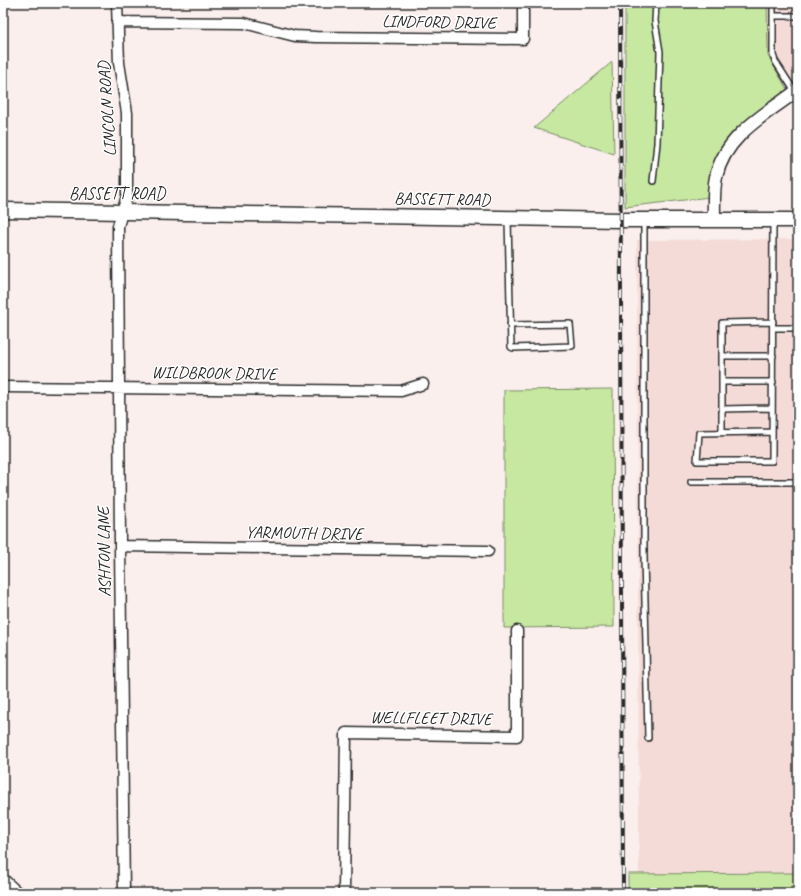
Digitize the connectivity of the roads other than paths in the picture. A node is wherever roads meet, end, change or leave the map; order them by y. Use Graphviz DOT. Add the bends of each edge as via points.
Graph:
graph roads {
  1 [pos="117,3"];
  2 [pos="523,3"];
  3 [pos="656,3"];
  4 [pos="773,3"];
  5 [pos="773,16"];
  6 [pos="798,16"];
  7 [pos="117,22"];
  8 [pos="797,91"];
  9 [pos="653,180"];
  10 [pos="3,210"];
  11 [pos="122,211"];
  12 [pos="508,218"];
  13 [pos="644,220"];
  14 [pos="714,220"];
  15 [pos="773,220"];
  16 [pos="798,220"];
  17 [pos="773,322"];
  18 [pos="510,325"];
  19 [pos="773,328"];
  20 [pos="798,328"];
  21 [pos="722,356"];
  22 [pos="773,356"];
  23 [pos="722,382"];
  24 [pos="773,382"];
  25 [pos="423,384"];
  26 [pos="3,387"];
  27 [pos="119,387"];
  28 [pos="772,408"];
  29 [pos="722,409"];
  30 [pos="722,432"];
  31 [pos="772,432"];
  32 [pos="691,482"];
  33 [pos="798,482"];
  34 [pos="120,546"];
  35 [pos="488,551"];
  36 [pos="517,631"];
  37 [pos="648,738"];
  38 [pos="3,879"];
  39 [pos="18,893"];
  40 [pos="124,893"];
  41 [pos="344,893"];
  1 -- 7 [label="street, LINCOLN ROAD"];
  2 -- 7 [label="street, LINDFORD DRIVE" via="523,39 316,37 295,36 244,23"];
  3 -- 9 [label="lane" via="655,21 660,52"];
  4 -- 5 [label="lane"];
  5 -- 6 [label="lane"];
  5 -- 8 [label="lane" via="774,61"];
  7 -- 11 [label="street, LINCOLN ROAD" via="119,63 126,113 127,196"];
  8 -- 14 [label="street" via="749,125 729,147 714,187"];
  10 -- 11 [label="main road, BASSETT ROAD"];
  11 -- 12 [label="main road, BASSETT ROAD"];
  11 -- 27 [label="street, ASHTON LANE" via="118,226"];
  12 -- 13 [label="main road, BASSETT ROAD"];
  12 -- 18 [label="lane"];
  13 -- 14 [label="main road, BASSETT ROAD"];
  13 -- 37 [label="lane" via="644,556"];
  14 -- 15 [label="main road, BASSETT ROAD"];
  15 -- 16 [label="main road, BASSETT ROAD"];
  15 -- 17 [label="lane"];
  17 -- 19 [label="lane"];
  17 -- 21 [label="lane" via="722,323"];
  18 -- 18 [label="lane" via="512,348 572,346 570,324"];
  19 -- 20 [label="lane"];
  19 -- 22 [label="lane"];
  21 -- 22 [label="lane"];
  21 -- 23 [label="lane"];
  22 -- 24 [label="lane"];
  23 -- 24 [label="lane"];
  23 -- 29 [label="lane"];
  24 -- 28 [label="lane"];
  25 -- 27 [label="street, WILDBROOK DRIVE" via="401,391"];
  26 -- 27 [label="street, WILDBROOK DRIVE"];
  27 -- 34 [label="street, ASHTON LANE"];
  28 -- 29 [label="lane"];
  28 -- 31 [label="lane"];
  29 -- 30 [label="lane"];
  30 -- 31 [label="lane"];
  30 -- 31 [label="lane" via="699,433 697,461 772,461"];
  32 -- 33 [label="lane"];
  34 -- 35 [label="street, YARMOUTH DRIVE"];
  34 -- 40 [label="street, ASHTON LANE"];
  36 -- 41 [label="street, WELLFLEET DRIVE" via="517,736 346,733"];
  38 -- 39 [label="street"];
}
